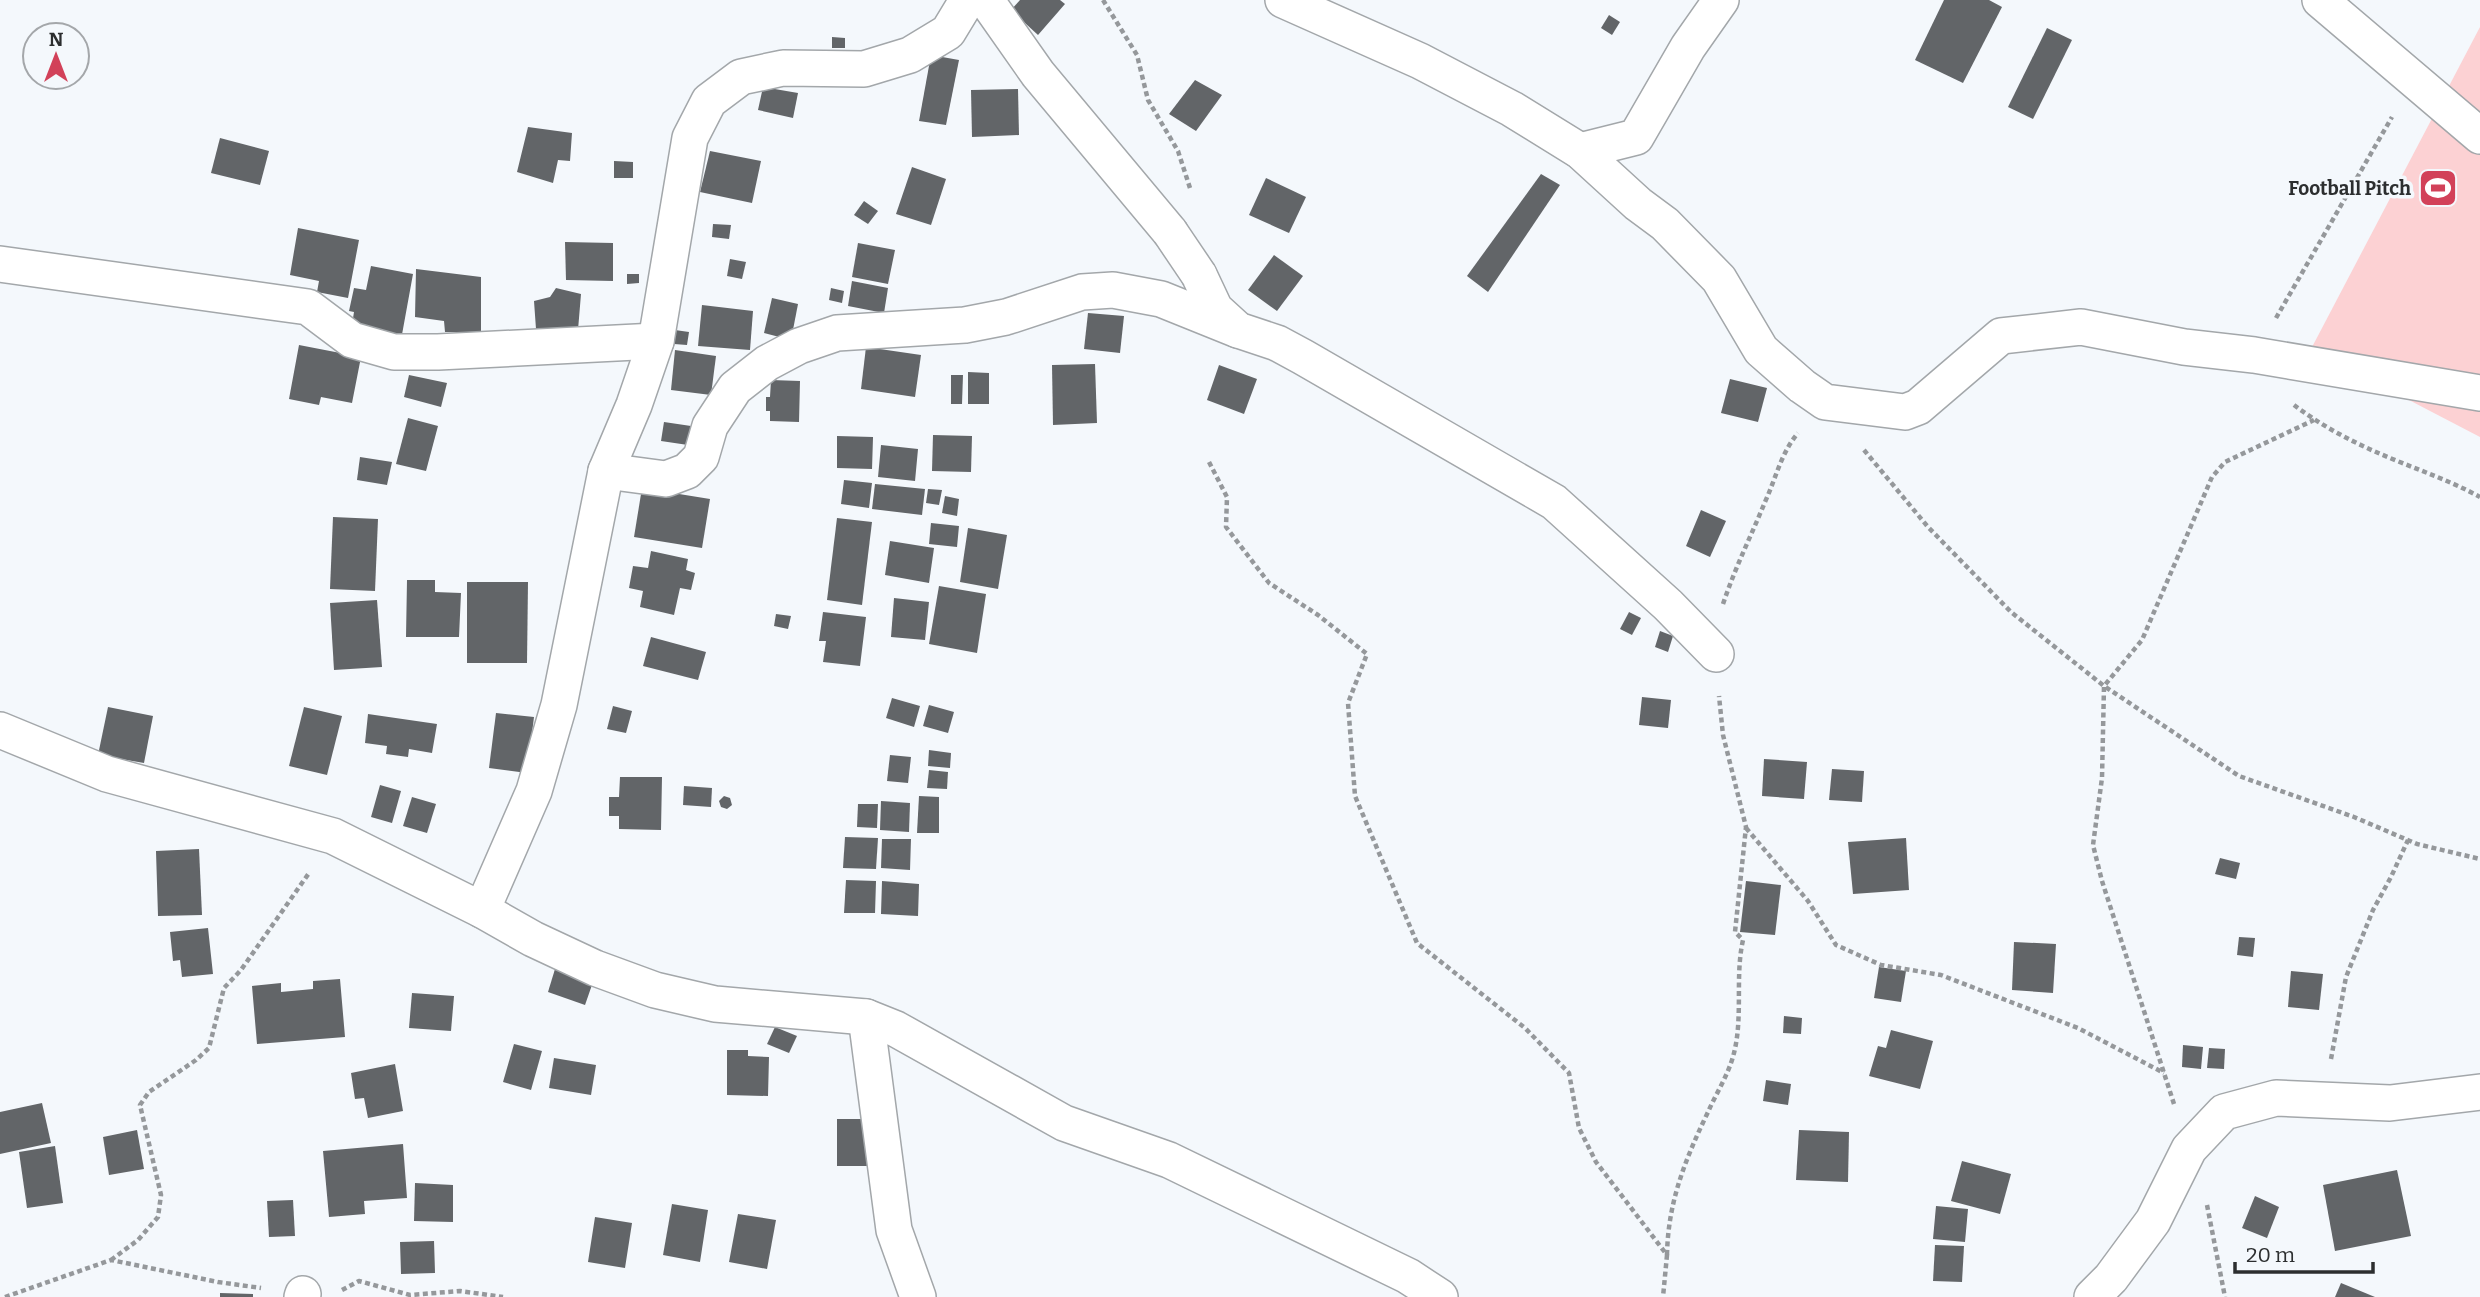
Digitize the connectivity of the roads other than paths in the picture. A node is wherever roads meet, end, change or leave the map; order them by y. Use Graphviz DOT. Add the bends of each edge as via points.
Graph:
graph roads {
  1 [pos="966,0"];
  2 [pos="986,0"];
  3 [pos="1283,0"];
  4 [pos="1721,0"];
  5 [pos="2320,0"];
  6 [pos="2480,136"];
  7 [pos="1580,151"];
  8 [pos="0,264"];
  9 [pos="1238,330"];
  10 [pos="656,341"];
  11 [pos="2480,393"];
  12 [pos="606,471"];
  13 [pos="1716,654"];
  14 [pos="0,730"];
  15 [pos="482,910"];
  16 [pos="866,1017"];
  17 [pos="2480,1092"];
  18 [pos="918,1297"];
  19 [pos="1440,1297"];
  20 [pos="2092,1297"];
  1 -- 10 [label="street" via="948,32 910,55 863,69 783,68 741,77 709,101 690,138"];
  2 -- 9 [label="street, bridge" via="1038,74 1170,232 1215,309"];
  3 -- 7 [label="street" via="1420,61"];
  4 -- 7 [label="street" via="1636,137"];
  5 -- 6 [label="street"];
  7 -- 11 [label="street" via="1665,224 1719,279 1760,350 1825,402 1905,412 1918,407 2001,336 2081,327"];
  8 -- 10 [label="street" via="308,307 352,340 394,352"];
  9 -- 12 [label="street" via="1161,299 1113,290 1082,292 965,325 837,333 789,351 736,388 710,426 701,457 687,471 666,479"];
  9 -- 13 [label="street" via="1277,342 1554,502"];
  10 -- 12 [label="street"];
  12 -- 15 [label="street" via="559,705 534,791"];
  14 -- 15 [label="street" via="107,774 333,836"];
  15 -- 16 [label="street" via="533,939 655,990 715,1004"];
  16 -- 18 [label="street" via="894,1230"];
  16 -- 19 [label="street" via="896,1029 1064,1123 1170,1160 1408,1276"];
  17 -- 20 [label="street" via="2390,1103 2276,1098 2224,1112 2189,1149 2153,1221"];
}
